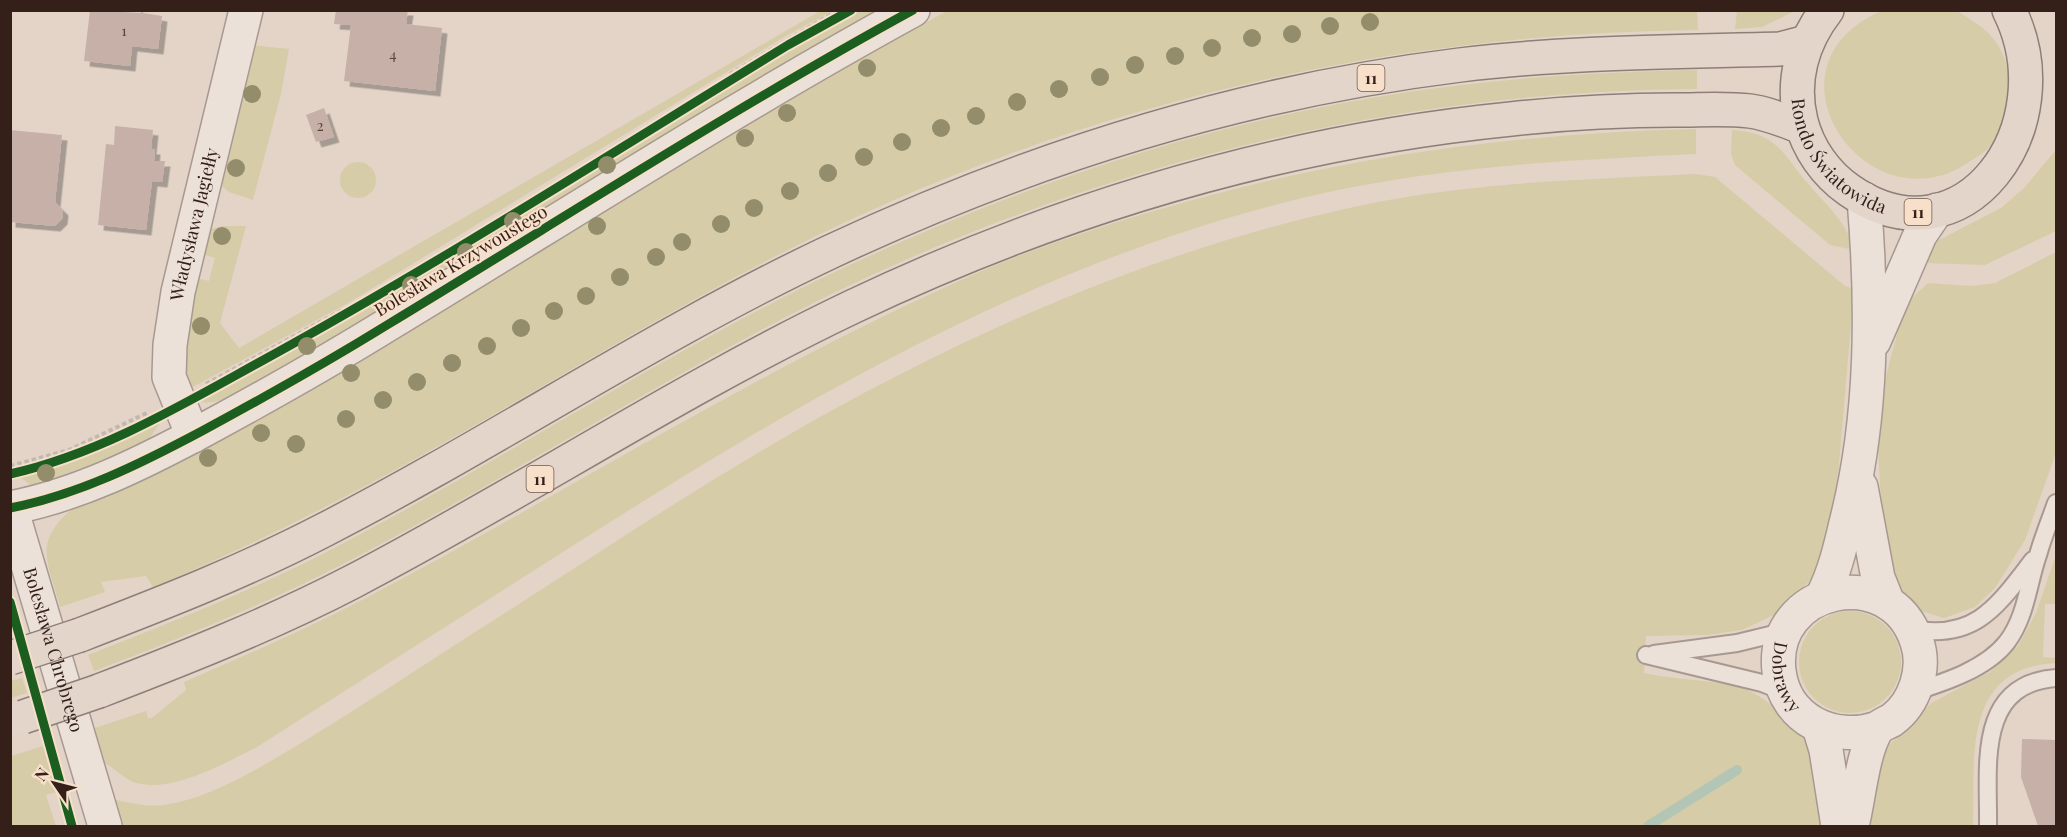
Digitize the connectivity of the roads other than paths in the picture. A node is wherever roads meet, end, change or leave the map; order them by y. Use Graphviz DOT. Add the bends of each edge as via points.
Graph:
graph roads {
  1 [pos="246,10"];
  2 [pos="913,10"];
  3 [pos="1827,10"];
  4 [pos="2009,10"];
  5 [pos="1807,42"];
  6 [pos="1802,127"];
  7 [pos="1864,199"];
  8 [pos="1936,210"];
  9 [pos="1870,351"];
  10 [pos="193,436"];
  11 [pos="1859,473"];
  12 [pos="2056,503"];
  13 [pos="11,508"];
  14 [pos="2038,555"];
  15 [pos="1822,597"];
  16 [pos="1888,603"];
  17 [pos="1912,629"];
  18 [pos="1786,631"];
  19 [pos="10,658"];
  20 [pos="2056,678"];
  21 [pos="1785,692"];
  22 [pos="1914,692"];
  23 [pos="17,719"];
  24 [pos="1819,727"];
  25 [pos="1878,728"];
  26 [pos="105,826"];
  27 [pos="1838,826"];
  28 [pos="1852,826"];
  29 [pos="1988,826"];
  1 -- 10 [label="street, Władysława Jagiełły" via="171,335 168,364 176,402"];
  2 -- 10 [label="street, Bolesława Krzywoustego" via="343,352"];
  3 -- 5 [label="main road, Rondo Światowida / 11"];
  4 -- 8 [label="main road, Rondo Światowida / 11" via="2041,44 2035,59 2041,125 1998,181 1974,198"];
  5 -- 6 [label="main road, Rondo Światowida / 11" via="1797,86"];
  5 -- 19 [label="main road, 11, bridge" via="1780,49 1588,54 1419,70 1229,108 1079,150 951,198 827,253 702,318 323,530 192,592"];
  6 -- 7 [label="main road, Rondo Światowida / 11" via="1812,150 1830,174"];
  6 -- 23 [label="main road, 11, bridge" via="1754,111 1716,109 1599,112 1474,123 1375,137 1245,164 1103,205 974,253 850,308 350,583 214,647"];
  7 -- 8 [label="main road, Rondo Światowida / 11" via="1900,210"];
  7 -- 9 [label="street"];
  8 -- 9 [label="street" via="1920,235"];
  9 -- 11 [label="street, Dobrawy"];
  10 -- 13 [label="street, Bolesława Krzywoustego" via="104,478"];
  11 -- 15 [label="street, Dobrawy" via="1831,580"];
  11 -- 16 [label="street, Dobrawy" via="1878,578"];
  12 -- 14 [label="lane"];
  13 -- 26 [label="street, Bolesława Chrobrego"];
  14 -- 17 [label="lane" via="1984,617 1948,632"];
  14 -- 22 [label="lane" via="2021,616 2006,642 1988,659 1962,674"];
  15 -- 16 [label="street, Dobrawy" via="1848,592 1869,594"];
  15 -- 18 [label="street, Dobrawy" via="1795,617"];
  16 -- 17 [label="street, Dobrawy"];
  17 -- 22 [label="street, Dobrawy" via="1921,660"];
  18 -- 21 [label="street, Dobrawy" via="1779,656"];
  18 -- 21 [label="lane" via="1737,643 1646,655"];
  20 -- 29 [label="lane" via="2029,683 2000,709 1990,738"];
  21 -- 24 [label="street, Dobrawy" via="1793,706"];
  22 -- 25 [label="street, Dobrawy" via="1893,719"];
  24 -- 25 [label="street, Dobrawy" via="1848,734"];
  24 -- 27 [label="street, Dobrawy"];
  25 -- 28 [label="street, Dobrawy" via="1868,753"];
}
